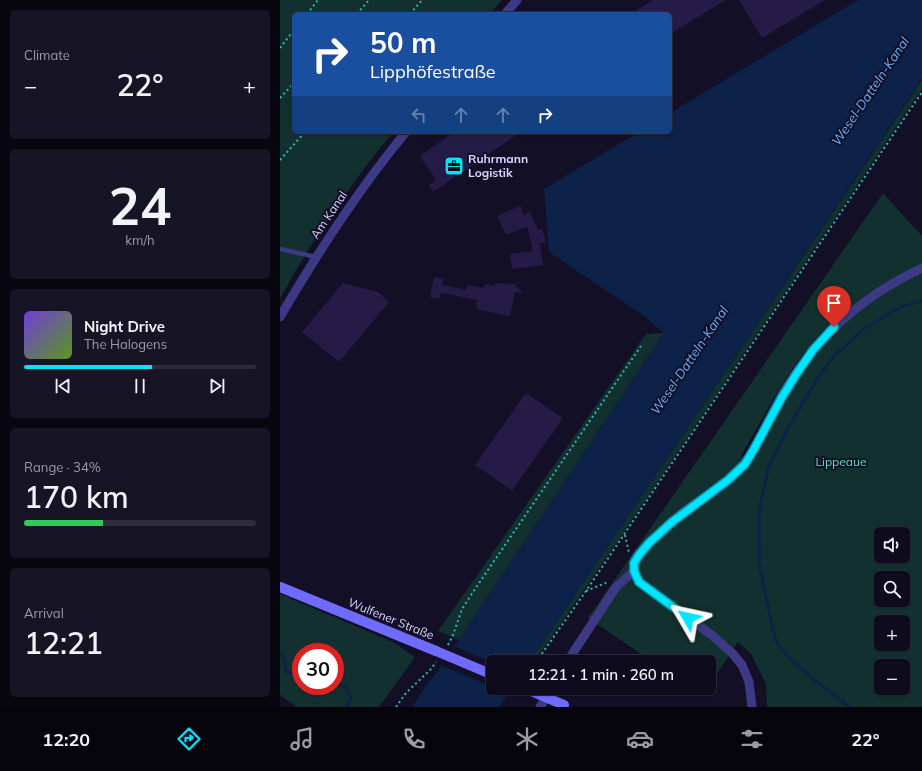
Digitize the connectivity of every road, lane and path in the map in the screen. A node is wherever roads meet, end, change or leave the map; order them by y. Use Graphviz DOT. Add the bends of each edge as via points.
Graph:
graph roads {
  1 [pos="318,0"];
  2 [pos="369,0"];
  3 [pos="422,0"];
  4 [pos="517,0"];
  5 [pos="309,12"];
  6 [pos="359,12"];
  7 [pos="412,12"];
  8 [pos="507,12"];
  9 [pos="292,33"];
  10 [pos="280,48"];
  11 [pos="292,85"];
  12 [pos="922,92"];
  13 [pos="280,98"];
  14 [pos="303,134"];
  15 [pos="404,134"];
  16 [pos="280,160"];
  17 [pos="280,249"];
  18 [pos="316,257"];
  19 [pos="922,268"];
  20 [pos="280,317"];
  21 [pos="641,346"];
  22 [pos="634,571"];
  23 [pos="280,587"];
  24 [pos="446,647"];
  25 [pos="437,654"];
  26 [pos="541,655"];
  27 [pos="572,655"];
  28 [pos="486,672"];
  29 [pos="541,695"];
  30 [pos="548,695"];
  31 [pos="567,706"];
  32 [pos="396,707"];
  33 [pos="540,707"];
  34 [pos="752,707"];
  1 -- 5 [label="path"];
  2 -- 6 [label="path"];
  3 -- 7 [label="path"];
  4 -- 8 [label="street"];
  9 -- 10 [label="path"];
  11 -- 13 [label="path"];
  12 -- 26 [label="path" via="591,585"];
  14 -- 16 [label="path"];
  15 -- 18 [label="street, Am Kanal" via="361,189"];
  17 -- 18 [label="lane"];
  18 -- 20 [label="street, Am Kanal"];
  19 -- 22 [label="street" via="864,303 827,334 797,373 745,464 649,543 636,559"];
  21 -- 24 [label="path" via="462,609"];
  22 -- 27 [label="street" via="616,587"];
  22 -- 34 [label="street" via="639,582 732,653 742,665"];
  23 -- 25 [label="main road, Wulfener Straße"];
  25 -- 28 [label="main road, Wulfener Straße, bridge"];
  25 -- 32 [label="path" via="431,669 406,693"];
  29 -- 31 [label="main road, bridge"];
  30 -- 33 [label="street"];
}
